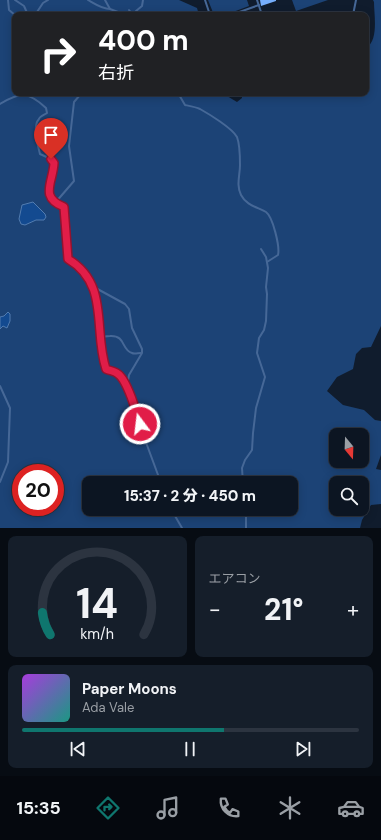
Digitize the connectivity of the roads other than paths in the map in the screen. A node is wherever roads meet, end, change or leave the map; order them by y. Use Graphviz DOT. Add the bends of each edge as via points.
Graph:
graph roads {
  1 [pos="8,0"];
  2 [pos="15,0"];
  3 [pos="48,0"];
  4 [pos="88,0"];
  5 [pos="105,0"];
  6 [pos="143,0"];
  7 [pos="205,0"];
  8 [pos="257,0"];
  9 [pos="356,0"];
  10 [pos="259,5"];
  11 [pos="110,9"];
  12 [pos="129,10"];
  13 [pos="12,12"];
  14 [pos="27,12"];
  15 [pos="37,12"];
  16 [pos="118,12"];
  17 [pos="131,12"];
  18 [pos="136,12"];
  19 [pos="209,12"];
  20 [pos="239,12"];
  21 [pos="261,12"];
  22 [pos="354,12"];
  23 [pos="16,96"];
  24 [pos="30,96"];
  25 [pos="79,96"];
  26 [pos="180,96"];
  27 [pos="0,104"];
  28 [pos="55,203"];
  29 [pos="261,249"];
  30 [pos="267,262"];
  31 [pos="92,286"];
  32 [pos="101,339"];
  33 [pos="142,353"];
  34 [pos="0,386"];
  35 [pos="127,386"];
  36 [pos="159,476"];
  37 [pos="243,476"];
  38 [pos="0,482"];
  39 [pos="175,516"];
  40 [pos="246,516"];
  41 [pos="182,528"];
  42 [pos="246,528"];
  1 -- 13 [label="lane" via="9,10"];
  2 -- 14 [label="lane" via="24,6"];
  3 -- 15 [label="lane"];
  4 -- 11 [label="lane"];
  5 -- 11 [label="lane"];
  6 -- 18 [label="lane" via="142,6"];
  7 -- 19 [label="lane"];
  8 -- 10 [label="lane"];
  9 -- 22 [label="lane"];
  10 -- 20 [label="lane"];
  10 -- 21 [label="lane"];
  11 -- 16 [label="lane"];
  12 -- 17 [label="lane"];
  23 -- 27 [label="lane"];
  24 -- 28 [label="lane" via="46,108 47,113 36,123 36,131 40,154 54,163 48,193"];
  25 -- 28 [label="lane" via="74,102 69,146 74,181"];
  26 -- 30 [label="lane" via="185,105 201,110 215,119 237,139 240,166 238,182 241,195 244,200 270,217 279,248 278,255"];
  28 -- 31 [label="lane" via="64,207 68,259 82,269"];
  29 -- 30 [label="lane"];
  30 -- 37 [label="lane" via="266,321 257,346 265,377 256,408 252,450 242,468"];
  31 -- 32 [label="lane" via="100,316"];
  31 -- 33 [label="lane" via="119,300 129,309 132,328"];
  32 -- 33 [label="lane" via="116,335 128,351"];
  32 -- 35 [label="lane" via="106,369 118,374"];
  33 -- 35 [label="lane" via="129,375"];
  34 -- 38 [label="lane" via="10,408 8,462"];
  35 -- 36 [label="lane"];
  39 -- 41 [label="lane"];
  40 -- 42 [label="lane"];
}
